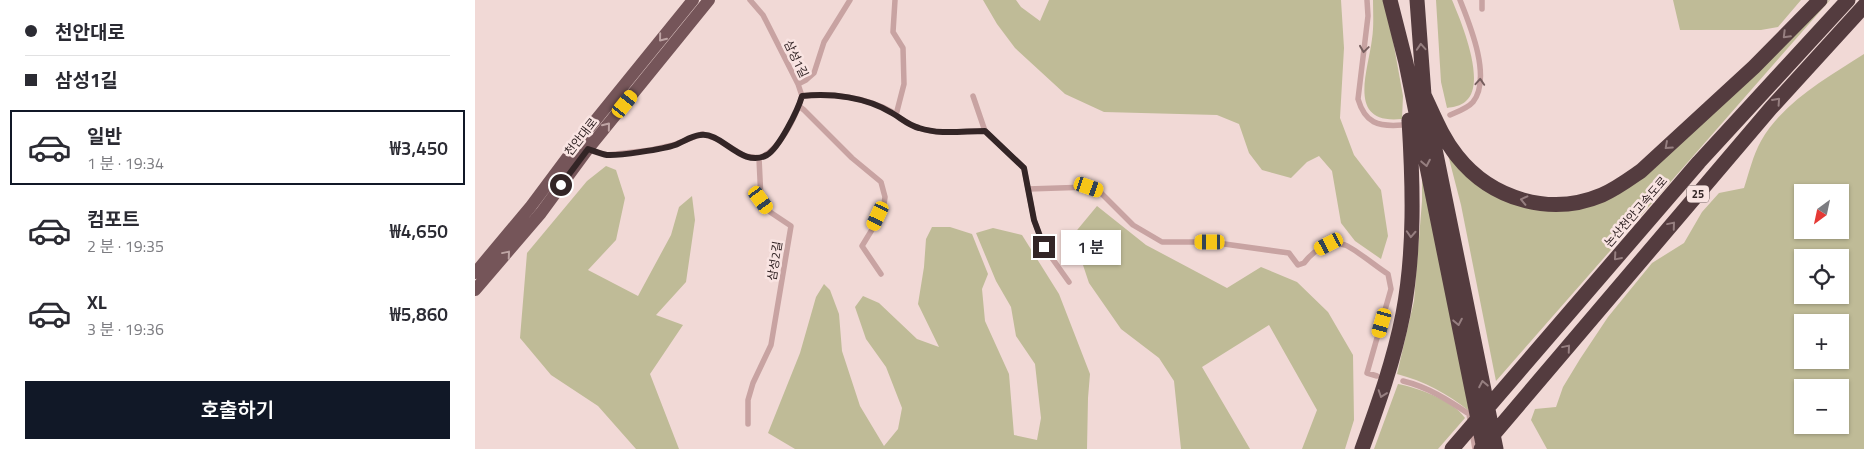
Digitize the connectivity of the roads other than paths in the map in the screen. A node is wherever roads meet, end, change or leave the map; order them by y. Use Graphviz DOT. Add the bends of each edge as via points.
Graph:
graph roads {
  1 [pos="693,0"];
  2 [pos="709,0"];
  3 [pos="750,0"];
  4 [pos="850,0"];
  5 [pos="895,0"];
  6 [pos="1367,0"];
  7 [pos="1390,0"];
  8 [pos="1417,0"];
  9 [pos="1460,0"];
  10 [pos="1482,0"];
  11 [pos="1820,0"];
  12 [pos="1848,0"];
  13 [pos="1864,6"];
  14 [pos="1482,9"];
  15 [pos="1406,64"];
  16 [pos="798,84"];
  17 [pos="1424,94"];
  18 [pos="802,96"];
  19 [pos="973,96"];
  20 [pos="799,106"];
  21 [pos="896,115"];
  22 [pos="1450,115"];
  23 [pos="1402,125"];
  24 [pos="985,131"];
  25 [pos="588,149"];
  26 [pos="759,158"];
  27 [pos="1028,189"];
  28 [pos="475,273"];
  29 [pos="881,274"];
  30 [pos="1069,282"];
  31 [pos="475,290"];
  32 [pos="1377,376"];
  33 [pos="1403,382"];
  34 [pos="749,424"];
  35 [pos="1362,449"];
  36 [pos="1452,449"];
  37 [pos="1475,449"];
  38 [pos="1482,449"];
  39 [pos="1496,449"];
  1 -- 28 [label="main road, 천안대로, one-way"];
  25 -- 2 [label="main road, 천안대로, one-way"];
  3 -- 16 [label="lane, 삼성1길" via="763,15"];
  4 -- 16 [label="lane" via="824,42 814,73"];
  5 -- 21 [label="lane" via="893,32 903,48 904,84"];
  6 -- 23 [label="lane, one-way" via="1358,99 1361,110 1376,124"];
  7 -- 15 [label="highway"];
  17 -- 8 [label="highway, one-way"];
  22 -- 9 [label="lane, one-way" via="1473,102 1481,87 1480,64"];
  10 -- 14 [label="lane"];
  11 -- 17 [label="highway, one-way" via="1754,67 1641,171 1623,184 1577,203 1549,205 1520,200 1499,192 1482,180 1446,140"];
  12 -- 36 [label="highway, 논산천안고속도로 / 25, one-way" via="1699,162"];
  38 -- 13 [label="highway, 25, one-way" via="1771,108"];
  15 -- 35 [label="highway, one-way" via="1412,166 1408,277 1389,370"];
  15 -- 38 [label="highway, one-way"];
  16 -- 18 [label="lane, 삼성1길"];
  39 -- 17 [label="highway, one-way"];
  18 -- 20 [label="lane"];
  18 -- 21 [label="lane, 삼성1길" via="843,96 874,104"];
  19 -- 24 [label="lane"];
  20 -- 26 [label="lane" via="791,124 769,154"];
  20 -- 29 [label="lane" via="881,182 884,204 862,246"];
  21 -- 24 [label="lane, 삼성1길" via="906,123 937,132"];
  24 -- 27 [label="lane" via="1024,168"];
  25 -- 26 [label="lane" via="607,155 651,150 673,146 702,134 745,156"];
  31 -- 25 [label="main road, 천안대로, one-way" via="541,213"];
  26 -- 34 [label="lane, 삼성2길" via="761,200 770,212 791,226 771,345 748,400"];
  27 -- 30 [label="lane" via="1044,247"];
  27 -- 32 [label="lane" via="1089,187 1099,191 1133,225 1162,242 1210,242 1289,253 1298,265 1329,244 1345,245 1388,274 1391,289 1367,374"];
  33 -- 37 [label="lane" via="1445,398 1469,414"];
}
